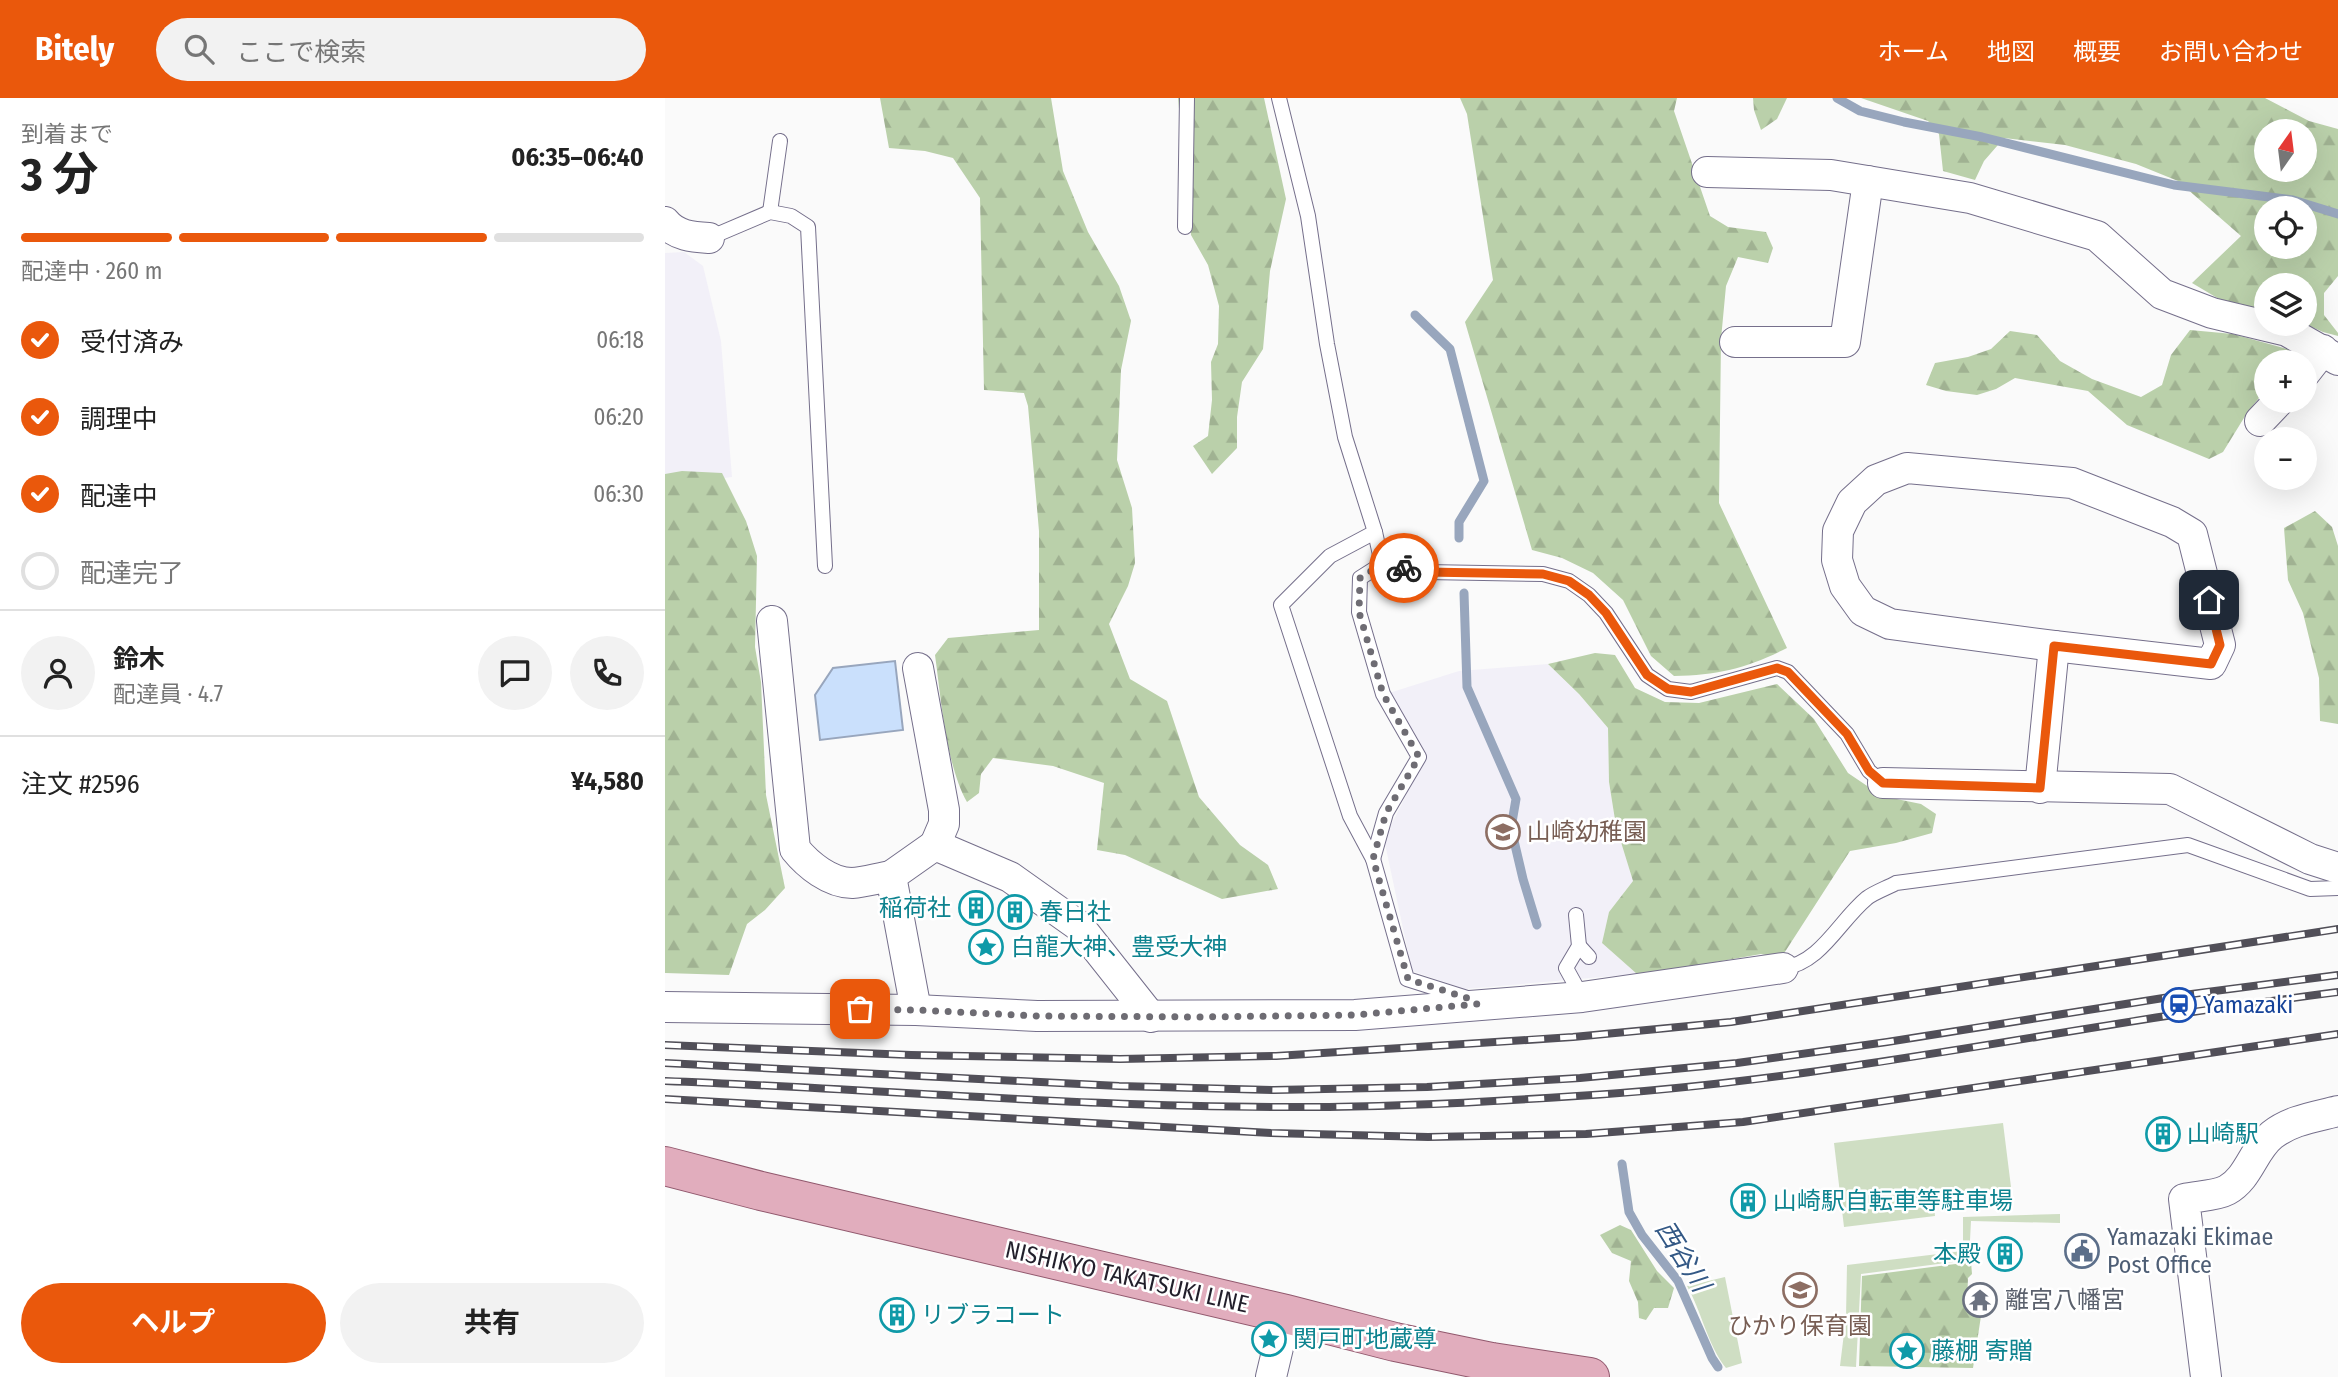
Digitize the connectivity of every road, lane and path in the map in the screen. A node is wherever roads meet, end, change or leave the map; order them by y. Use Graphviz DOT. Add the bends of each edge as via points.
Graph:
graph roads {
  1 [pos="1187,98"];
  2 [pos="1279,98"];
  3 [pos="780,141"];
  4 [pos="1707,172"];
  5 [pos="1868,181"];
  6 [pos="770,212"];
  7 [pos="665,222"];
  8 [pos="1185,227"];
  9 [pos="709,238"];
  10 [pos="1735,342"];
  11 [pos="2331,355"];
  12 [pos="1375,532"];
  13 [pos="1382,564"];
  14 [pos="825,566"];
  15 [pos="772,621"];
  16 [pos="2054,646"];
  17 [pos="918,668"];
  18 [pos="1883,783"];
  19 [pos="2040,788"];
  20 [pos="935,845"];
  21 [pos="1373,859"];
  22 [pos="2338,868"];
  23 [pos="891,876"];
  24 [pos="2338,888"];
  25 [pos="1576,915"];
  26 [pos="1783,968"];
  27 [pos="1582,997"];
  28 [pos="1477,1004"];
  29 [pos="665,1007"];
  30 [pos="916,1010"];
  31 [pos="1151,1017"];
  32 [pos="2338,1111"];
  33 [pos="665,1166"];
  34 [pos="1286,1314"];
  35 [pos="1271,1377"];
  36 [pos="1590,1377"];
  37 [pos="2206,1377"];
  1 -- 8 [label="lane"];
  2 -- 12 [label="lane" via="1308,216 1345,437"];
  3 -- 6 [label="lane"];
  4 -- 5 [label="street" via="1832,175"];
  5 -- 10 [label="street" via="1845,342"];
  5 -- 11 [label="street" via="1971,198 2097,236 2162,294 2211,313 2287,331"];
  6 -- 9 [label="lane"];
  6 -- 14 [label="lane" via="791,216 808,227"];
  7 -- 9 [label="street" via="687,236"];
  12 -- 13 [label="lane"];
  12 -- 21 [label="lane" via="1330,556 1281,605 1350,816"];
  13 -- 18 [label="lane" via="1426,572 1543,574 1569,581 1606,613 1647,675 1668,689 1691,692 1777,668 1788,672 1847,734 1869,771"];
  13 -- 21 [label="lane" via="1360,578 1359,612 1383,694 1419,757 1386,813"];
  15 -- 23 [label="street" via="795,849 831,878 850,883"];
  16 -- 16 [label="street" via="2211,664 2220,645 2192,534 2072,484 1921,469 1907,468 1877,480 1852,502 1838,531 1837,560 1845,586 1863,611 1890,624"];
  16 -- 19 [label="street"];
  17 -- 20 [label="street" via="944,810"];
  18 -- 19 [label="street"];
  19 -- 22 [label="street" via="2170,789 2310,859"];
  20 -- 23 [label="street"];
  20 -- 31 [label="street" via="1010,877 1079,926"];
  21 -- 28 [label="lane" via="1408,979"];
  23 -- 30 [label="street"];
  24 -- 26 [label="lane" via="2310,890 2188,845 1896,883 1867,898 1812,956 1797,966"];
  25 -- 27 [label="lane" via="1584,951 1566,968"];
  26 -- 27 [label="street"];
  27 -- 28 [label="street"];
  28 -- 31 [label="street" via="1355,1015"];
  29 -- 30 [label="street"];
  30 -- 31 [label="street"];
  32 -- 37 [label="street" via="2289,1123 2273,1134 2227,1191 2184,1199"];
  33 -- 34 [label="main road, NISHIKYO TAKATSUKI LINE"];
  34 -- 35 [label="street"];
  34 -- 36 [label="main road, NISHIKYO TAKATSUKI LINE" via="1395,1342"];
}
